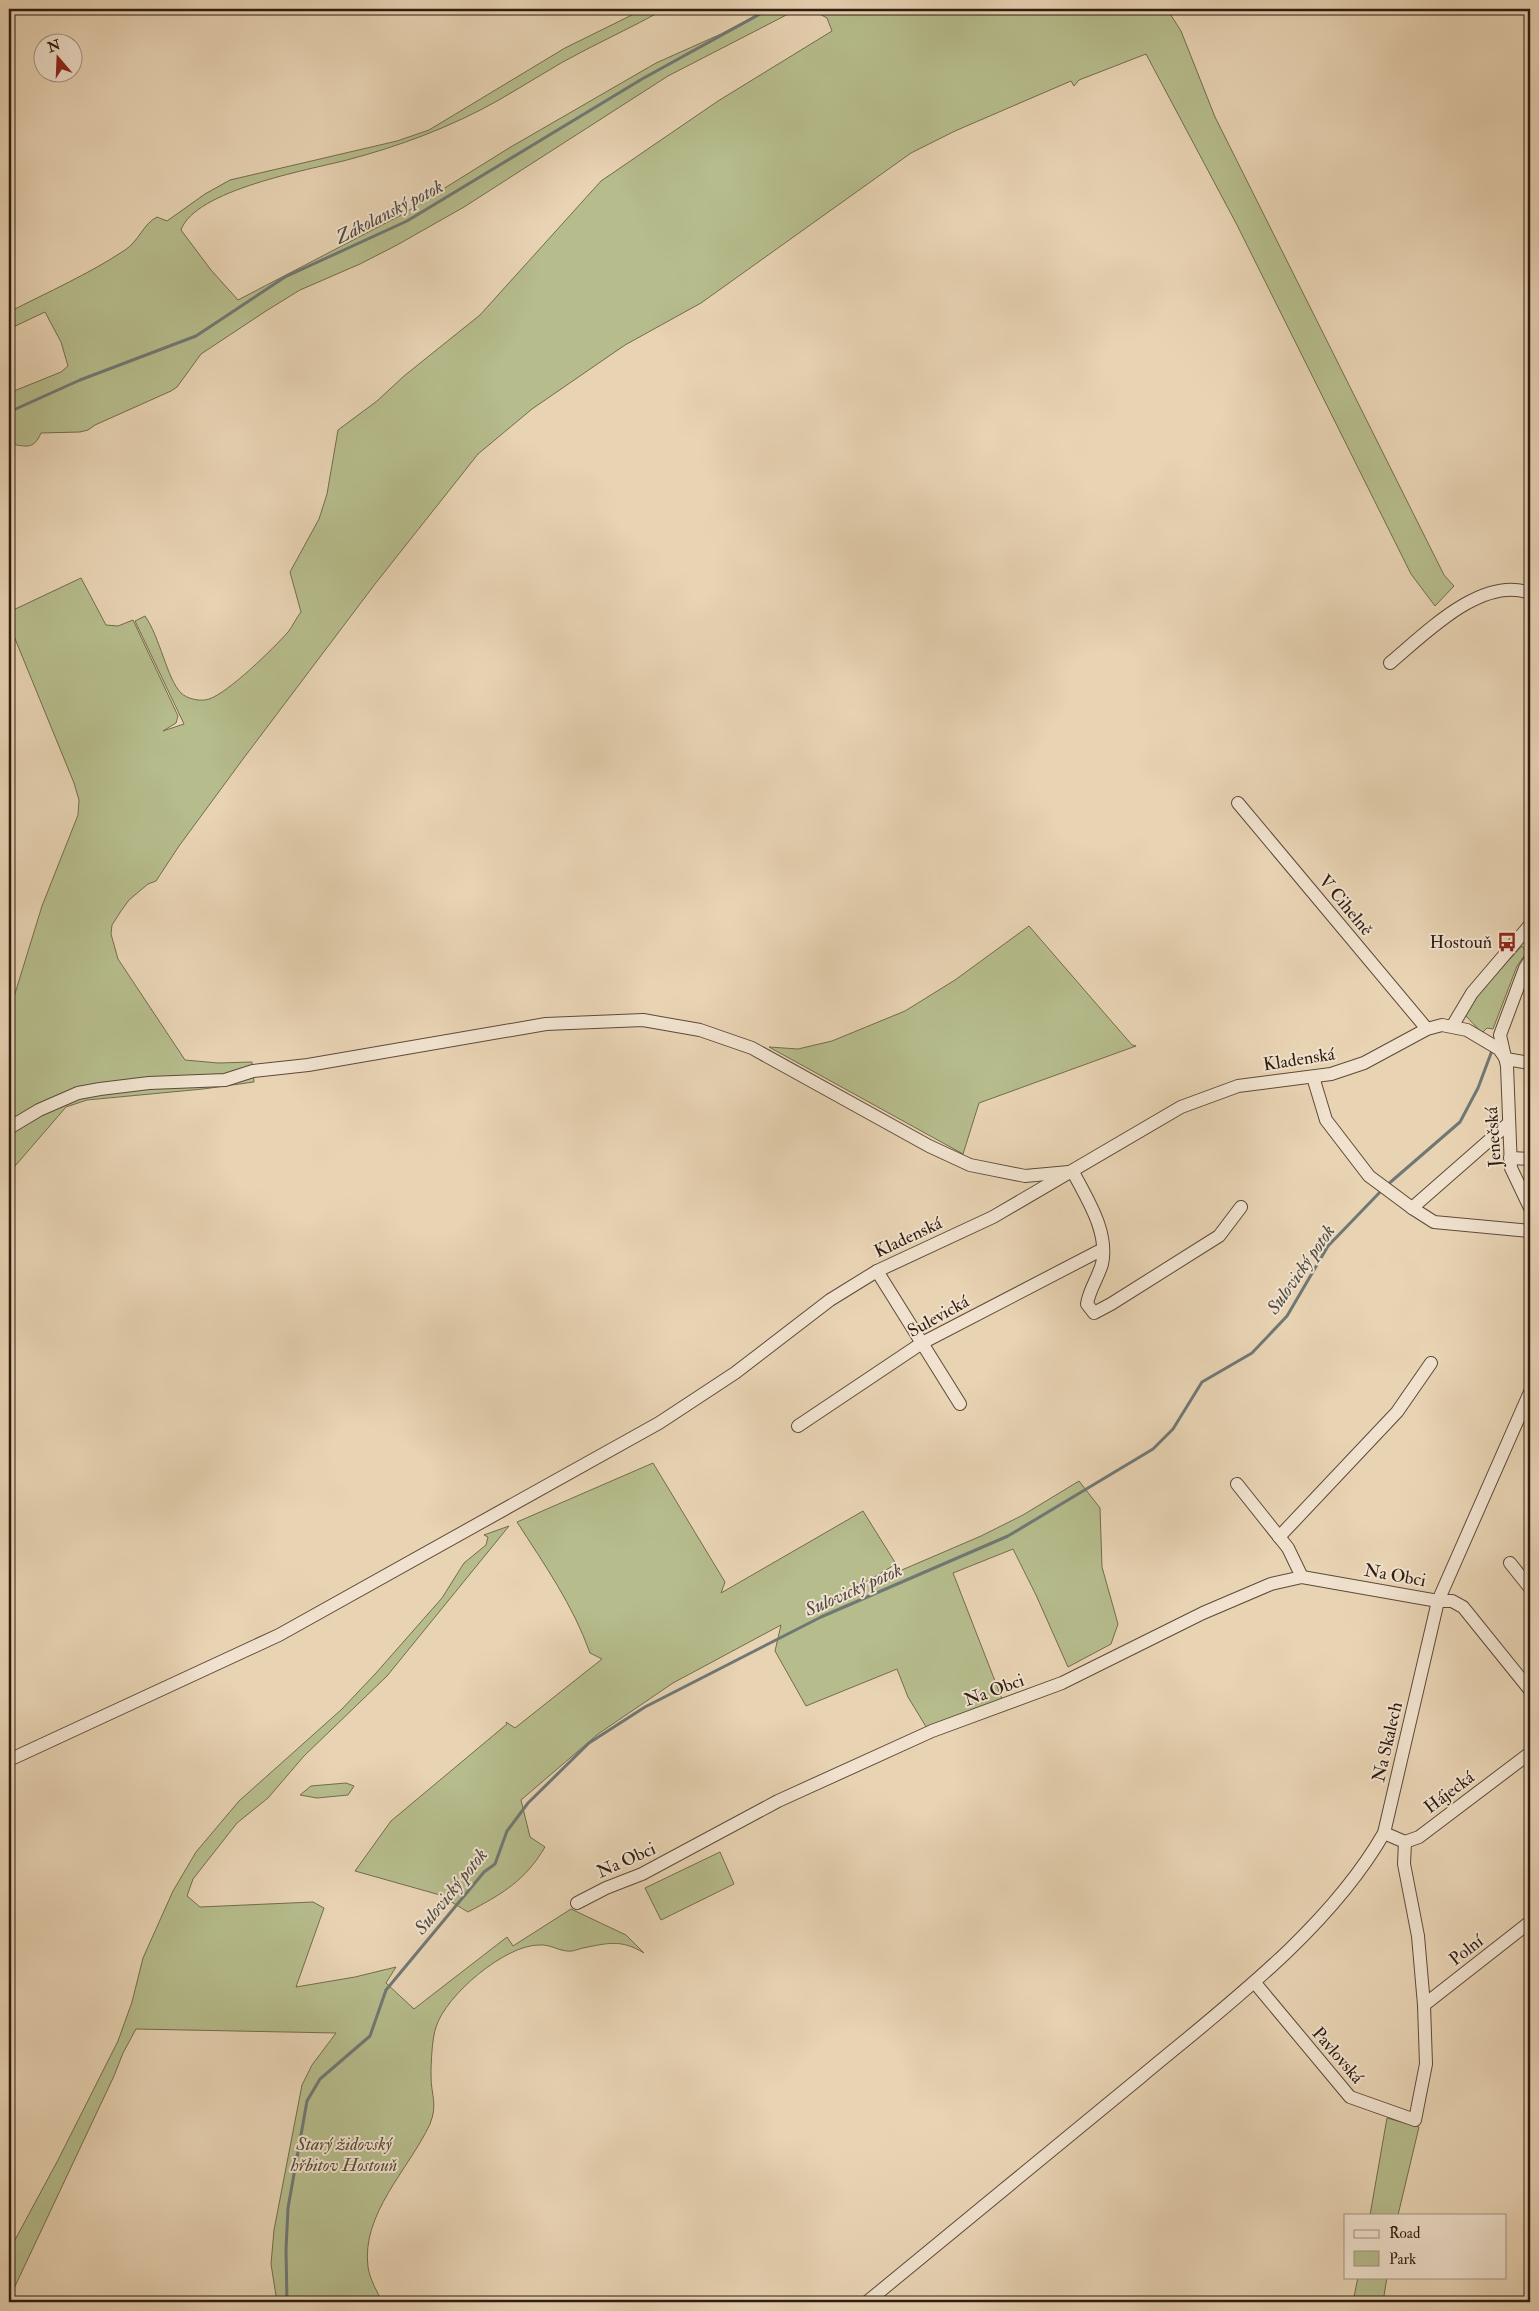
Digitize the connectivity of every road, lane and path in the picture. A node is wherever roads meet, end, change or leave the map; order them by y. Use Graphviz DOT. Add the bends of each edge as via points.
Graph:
graph roads {
  1 [pos="1530,593"];
  2 [pos="1390,663"];
  3 [pos="1238,803"];
  4 [pos="1530,925"];
  5 [pos="1530,960"];
  6 [pos="1453,1026"];
  7 [pos="1427,1029"];
  8 [pos="1506,1059"];
  9 [pos="1530,1063"];
  10 [pos="1313,1077"];
  11 [pos="1509,1123"];
  12 [pos="9,1128"];
  13 [pos="1510,1158"];
  14 [pos="1530,1159"];
  15 [pos="1073,1172"];
  16 [pos="1241,1207"];
  17 [pos="1412,1208"];
  18 [pos="1530,1208"];
  19 [pos="1530,1231"];
  20 [pos="1102,1249"];
  21 [pos="877,1270"];
  22 [pos="922,1344"];
  23 [pos="1430,1363"];
  24 [pos="1530,1392"];
  25 [pos="960,1404"];
  26 [pos="798,1426"];
  27 [pos="1237,1484"];
  28 [pos="1279,1536"];
  29 [pos="1510,1563"];
  30 [pos="1302,1577"];
  31 [pos="1530,1588"];
  32 [pos="1438,1601"];
  33 [pos="1530,1690"];
  34 [pos="1530,1753"];
  35 [pos="9,1760"];
  36 [pos="1384,1834"];
  37 [pos="1405,1842"];
  38 [pos="577,1903"];
  39 [pos="1530,1922"];
  40 [pos="1255,1983"];
  41 [pos="1424,2005"];
  42 [pos="867,2302"];
  1 -- 2 [label="street" via="1524,590 1490,593 1457,607"];
  3 -- 7 [label="street, V Cihelně"];
  4 -- 6 [label="street" via="1477,987"];
  5 -- 8 [label="street, Jenečská" via="1500,1035"];
  6 -- 7 [label="street, Kladenská"];
  6 -- 8 [label="street, Kladenská" via="1492,1044"];
  7 -- 10 [label="street, Kladenská" via="1364,1063"];
  8 -- 9 [label="street"];
  8 -- 11 [label="street, Jenečská"];
  10 -- 15 [label="street, Kladenská" via="1238,1086 1181,1107"];
  10 -- 17 [label="street" via="1326,1120 1369,1176"];
  11 -- 13 [label="street, Jenečská"];
  11 -- 17 [label="street"];
  12 -- 15 [label="street, Kladenská" via="78,1093 100,1089 225,1080 253,1071 308,1065 546,1024 643,1020 700,1030 752,1048 929,1146 970,1165 1025,1176"];
  13 -- 14 [label="street"];
  13 -- 18 [label="street, Jenečská" via="1515,1179"];
  15 -- 20 [label="street" via="1094,1214"];
  15 -- 21 [label="street, Kladenská" via="993,1217"];
  16 -- 20 [label="street" via="1219,1236 1094,1313 1087,1304 1103,1259"];
  17 -- 19 [label="street" via="1434,1222"];
  20 -- 22 [label="street, Sulevická"];
  21 -- 22 [label="street"];
  21 -- 35 [label="street, Kladenská" via="830,1300 735,1374 659,1423 279,1635"];
  22 -- 25 [label="street"];
  22 -- 26 [label="street, Sulevická"];
  23 -- 28 [label="street" via="1397,1412"];
  24 -- 32 [label="street, Na Skalech"];
  27 -- 28 [label="street"];
  28 -- 30 [label="street"];
  29 -- 31 [label="street"];
  30 -- 32 [label="street, Na Obci"];
  30 -- 38 [label="street, Na Obci" via="1271,1584 1203,1613 1062,1683 932,1731 754,1812 642,1874"];
  32 -- 33 [label="street, Na Obci" via="1452,1601 1463,1607"];
  32 -- 36 [label="street, Na Skalech"];
  34 -- 37 [label="street, Hájecká" via="1419,1837"];
  36 -- 37 [label="street"];
  36 -- 40 [label="street, Na Skalech" via="1328,1908"];
  37 -- 41 [label="street" via="1404,1864 1418,1936"];
  39 -- 41 [label="street, Polní"];
  40 -- 41 [label="street, Pavlovská" via="1350,2097 1415,2120 1426,2064"];
  40 -- 42 [label="street, Na Skalech"];
}
